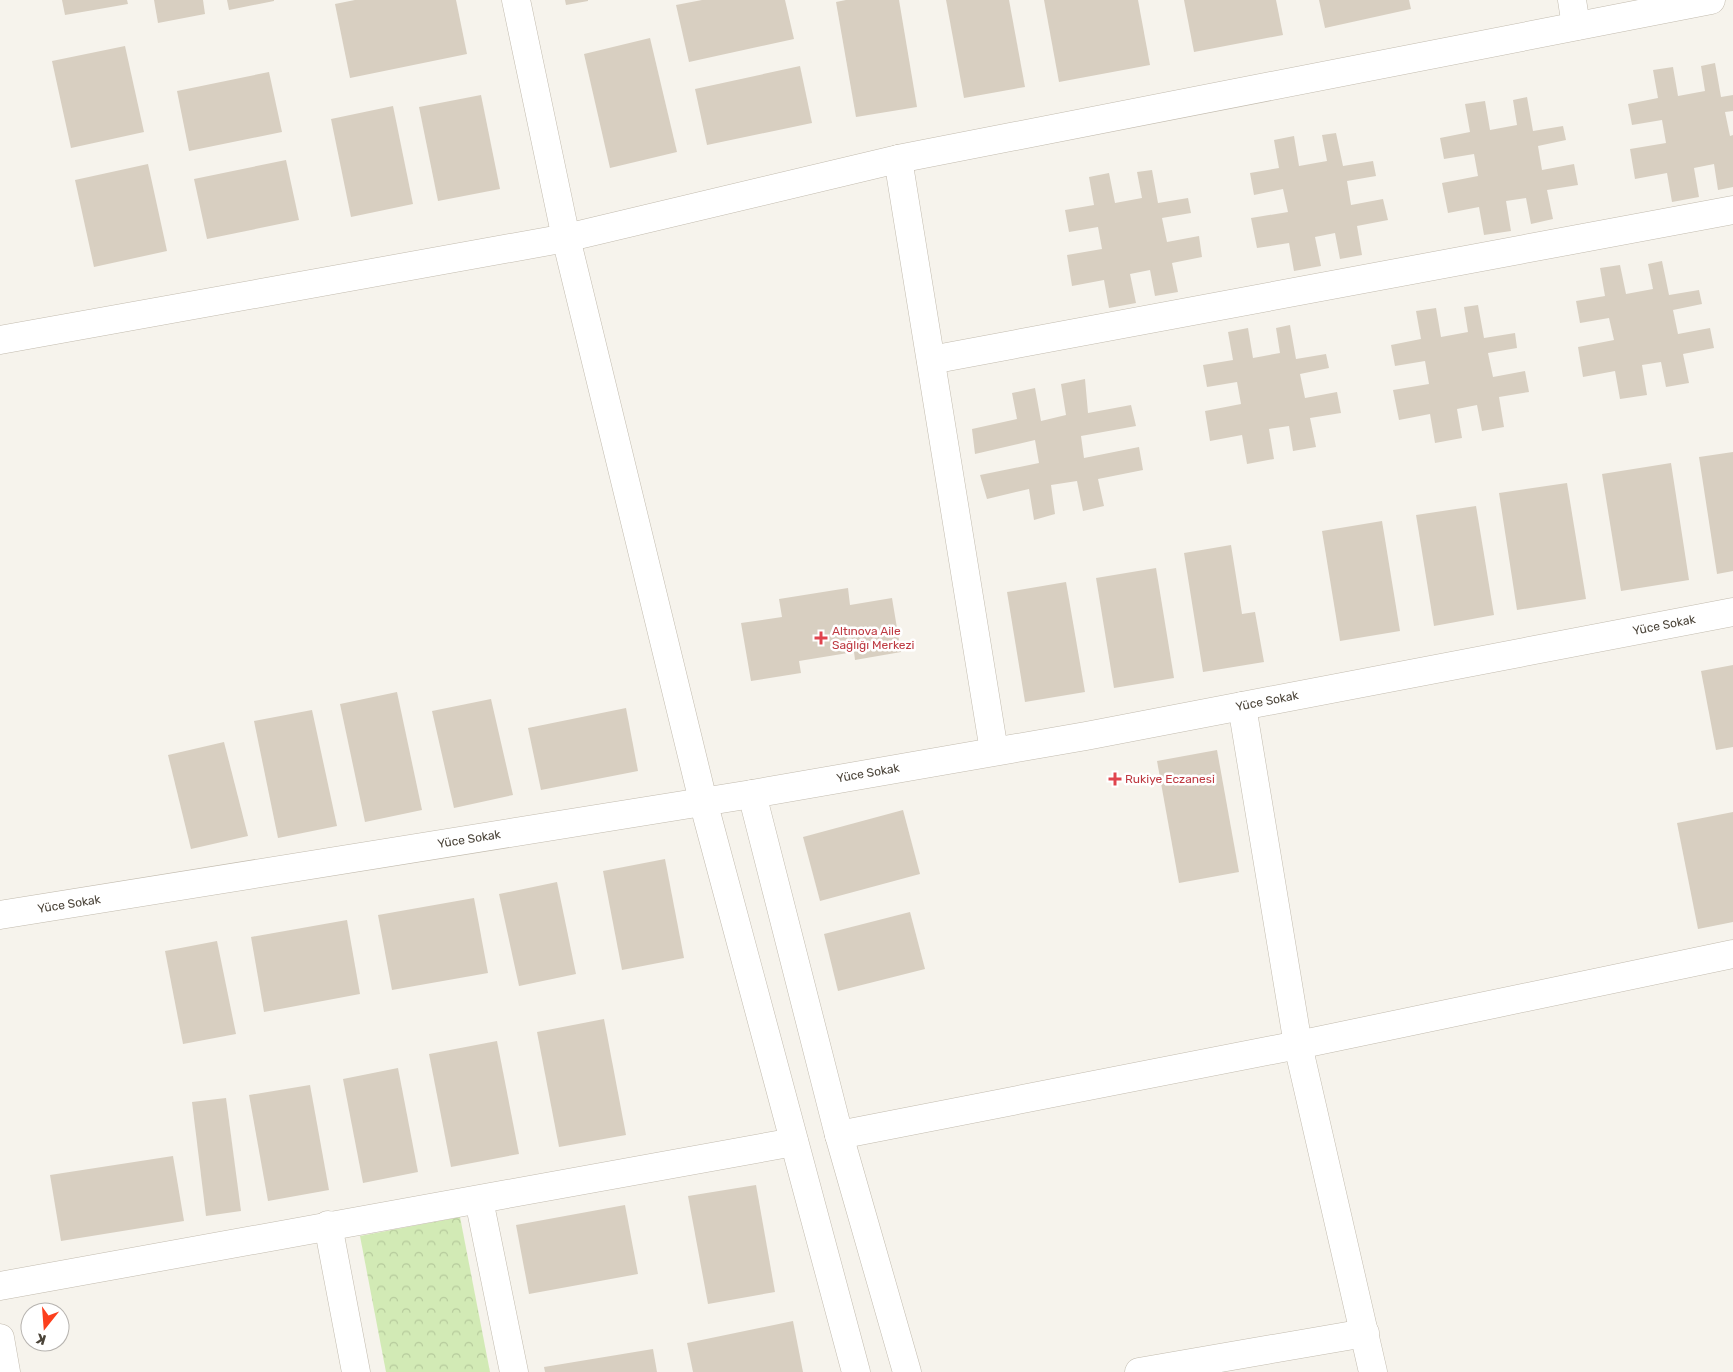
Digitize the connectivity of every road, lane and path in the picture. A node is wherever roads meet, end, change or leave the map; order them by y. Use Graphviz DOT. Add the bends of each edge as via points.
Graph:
graph roads {
  1 [pos="516,0"];
  2 [pos="1711,0"];
  3 [pos="1574,13"];
  4 [pos="898,158"];
  5 [pos="1733,210"];
  6 [pos="566,238"];
  7 [pos="0,340"];
  8 [pos="931,360"];
  9 [pos="1733,612"];
  10 [pos="1242,706"];
  11 [pos="994,751"];
  12 [pos="752,794"];
  13 [pos="703,802"];
  14 [pos="0,915"];
  15 [pos="1733,954"];
  16 [pos="1298,1045"];
  17 [pos="839,1134"];
  18 [pos="794,1142"];
  19 [pos="478,1200"];
  20 [pos="328,1225"];
  21 [pos="0,1286"];
  22 [pos="1365,1333"];
  23 [pos="0,1338"];
  24 [pos="6,1372"];
  25 [pos="356,1372"];
  26 [pos="514,1372"];
  27 [pos="856,1372"];
  28 [pos="907,1372"];
  29 [pos="1139,1372"];
  30 [pos="1373,1372"];
  1 -- 6 [label="street"];
  2 -- 3 [label="street"];
  3 -- 4 [label="street"];
  4 -- 6 [label="street"];
  4 -- 8 [label="street"];
  5 -- 8 [label="street"];
  6 -- 7 [label="street"];
  6 -- 13 [label="street"];
  8 -- 11 [label="street"];
  9 -- 10 [label="street, Yüce Sokak"];
  10 -- 11 [label="street, Yüce Sokak"];
  10 -- 16 [label="street"];
  11 -- 12 [label="street, Yüce Sokak"];
  12 -- 13 [label="street, Yüce Sokak"];
  12 -- 17 [label="street"];
  13 -- 14 [label="street, Yüce Sokak"];
  13 -- 18 [label="street"];
  15 -- 16 [label="street"];
  16 -- 17 [label="street"];
  16 -- 22 [label="street"];
  17 -- 28 [label="street"];
  18 -- 19 [label="street"];
  18 -- 27 [label="street"];
  19 -- 20 [label="street"];
  19 -- 26 [label="street"];
  20 -- 21 [label="street"];
  20 -- 25 [label="street"];
  22 -- 29 [label="street"];
  22 -- 30 [label="street"];
  23 -- 24 [label="street"];
}
